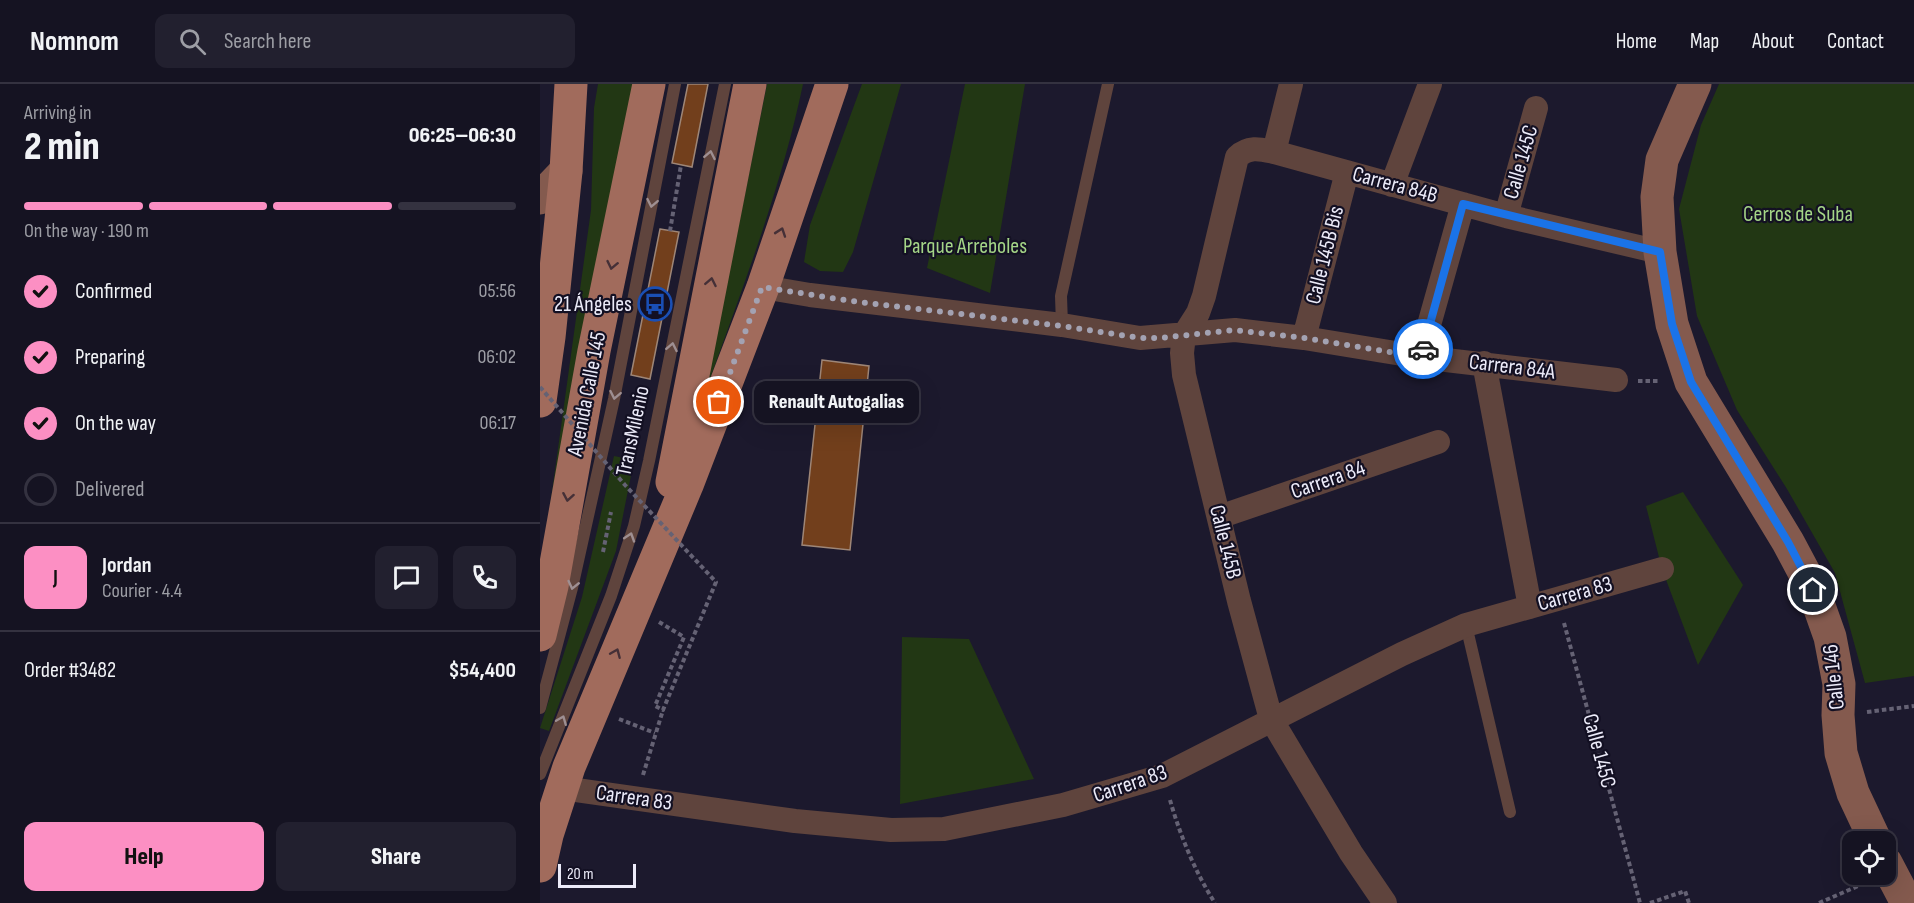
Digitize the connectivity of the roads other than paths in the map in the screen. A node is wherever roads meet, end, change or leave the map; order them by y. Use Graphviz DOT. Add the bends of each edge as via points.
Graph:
graph roads {
  1 [pos="649,84"];
  2 [pos="675,84"];
  3 [pos="725,84"];
  4 [pos="750,84"];
  5 [pos="824,84"];
  6 [pos="832,84"];
  7 [pos="1108,84"];
  8 [pos="1291,84"];
  9 [pos="1430,84"];
  10 [pos="1693,85"];
  11 [pos="572,93"];
  12 [pos="1536,108"];
  13 [pos="818,122"];
  14 [pos="1274,152"];
  15 [pos="1237,157"];
  16 [pos="566,171"];
  17 [pos="1347,172"];
  18 [pos="1392,185"];
  19 [pos="540,198"];
  20 [pos="1463,204"];
  21 [pos="1506,216"];
  22 [pos="1660,252"];
  23 [pos="762,287"];
  24 [pos="544,322"];
  25 [pos="1062,326"];
  26 [pos="1184,335"];
  27 [pos="1304,338"];
  28 [pos="1420,357"];
  29 [pos="1484,363"];
  30 [pos="1616,380"];
  31 [pos="540,401"];
  32 [pos="1438,442"];
  33 [pos="1219,517"];
  34 [pos="652,565"];
  35 [pos="1662,569"];
  36 [pos="1530,607"];
  37 [pos="1466,625"];
  38 [pos="540,634"];
  39 [pos="540,708"];
  40 [pos="1271,719"];
  41 [pos="551,781"];
  42 [pos="1510,812"];
  43 [pos="1871,831"];
  44 [pos="540,866"];
  45 [pos="1891,885"];
  46 [pos="1385,903"];
  47 [pos="1907,903"];
  1 -- 38 [label="main road, Avenida Calle 145, one-way"];
  2 -- 39 [label="lane, TransMilenio, one-way" via="614,399 572,588"];
  41 -- 3 [label="lane, TransMilenio, one-way" via="634,525"];
  34 -- 4 [label="main road, one-way" via="672,483"];
  5 -- 13 [label="main road"];
  6 -- 13 [label="main road"];
  7 -- 25 [label="lane" via="1061,296"];
  8 -- 14 [label="street"];
  9 -- 18 [label="street"];
  10 -- 22 [label="street, Calle 146" via="1662,160 1657,197"];
  11 -- 16 [label="main road, Avenida Calle 145"];
  12 -- 21 [label="street, Calle 145C"];
  23 -- 13 [label="main road, one-way"];
  14 -- 15 [label="street, Carrera 84B" via="1254,148"];
  14 -- 17 [label="street, Carrera 84B"];
  15 -- 26 [label="street, Calle 145B" via="1204,296"];
  16 -- 19 [label="street"];
  16 -- 24 [label="main road, Avenida Calle 145"];
  17 -- 18 [label="street, Carrera 84B"];
  17 -- 27 [label="street, Calle 145B Bis"];
  18 -- 20 [label="street, Carrera 84B"];
  20 -- 21 [label="street, Carrera 84B"];
  20 -- 28 [label="street"];
  21 -- 22 [label="street, Carrera 84B"];
  22 -- 43 [label="street, Calle 146" via="1672,324 1691,382 1813,590 1830,637 1839,684 1841,753"];
  23 -- 25 [label="street, Carrera 84A"];
  23 -- 34 [label="main road" via="687,485"];
  24 -- 31 [label="main road, Avenida Calle 145"];
  25 -- 26 [label="street, Carrera 84A" via="1140,338"];
  26 -- 27 [label="street, Carrera 84A" via="1234,330"];
  26 -- 33 [label="street, Calle 145B" via="1184,375"];
  27 -- 28 [label="street, Carrera 84A"];
  28 -- 29 [label="street, Carrera 84A"];
  29 -- 30 [label="street, Carrera 84A"];
  29 -- 36 [label="street"];
  32 -- 33 [label="street, Carrera 84"];
  33 -- 40 [label="street, Calle 145B"];
  41 -- 34 [label="main road, one-way" via="569,767"];
  35 -- 36 [label="street, Carrera 83"];
  36 -- 37 [label="street, Carrera 83"];
  37 -- 40 [label="street, Carrera 83"];
  37 -- 42 [label="lane"];
  40 -- 41 [label="street, Carrera 83" via="1162,776 1063,805 944,829 880,829 795,821 636,798"];
  40 -- 46 [label="street, Calle 145B" via="1351,854"];
  41 -- 44 [label="main road"];
  45 -- 47 [label="street"];
}
